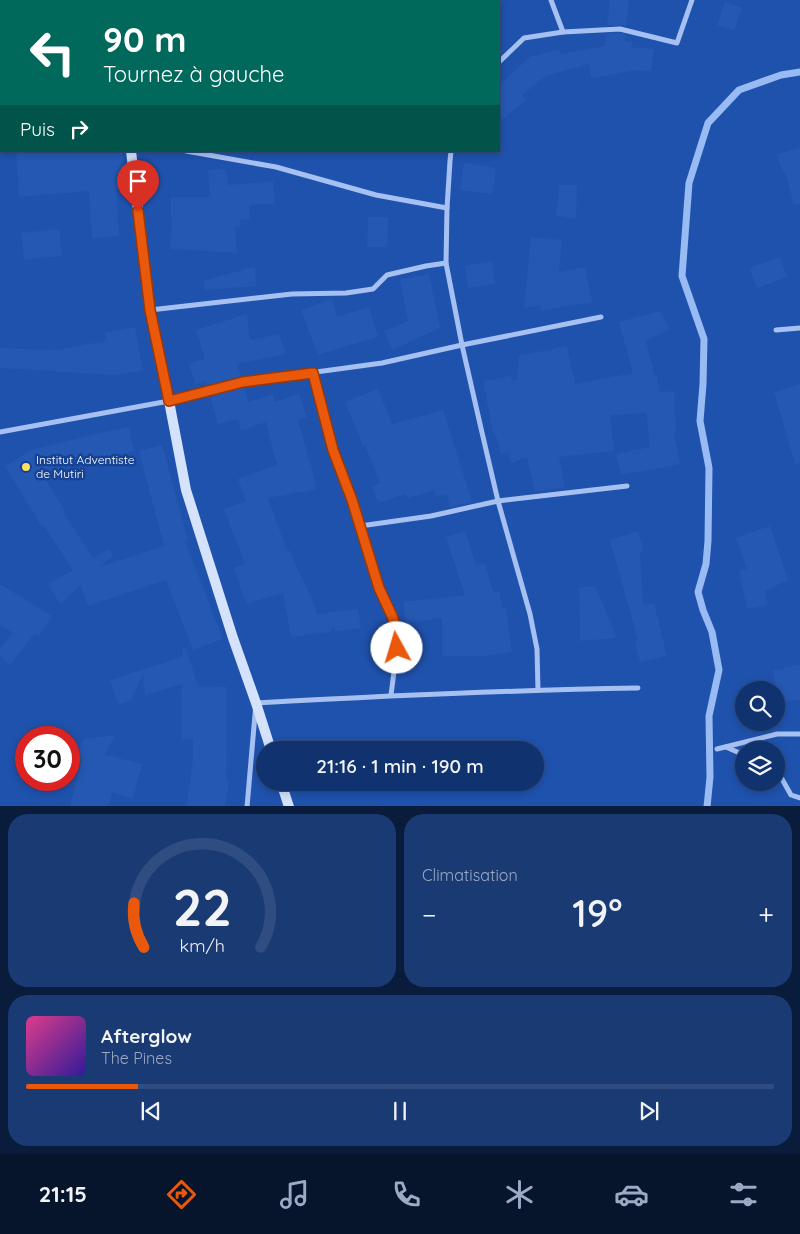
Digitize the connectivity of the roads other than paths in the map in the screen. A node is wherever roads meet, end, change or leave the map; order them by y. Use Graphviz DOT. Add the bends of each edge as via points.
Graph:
graph roads {
  1 [pos="551,0"];
  2 [pos="692,0"];
  3 [pos="563,32"];
  4 [pos="500,61"];
  5 [pos="131,152"];
  6 [pos="192,152"];
  7 [pos="452,152"];
  8 [pos="447,208"];
  9 [pos="446,263"];
  10 [pos="150,310"];
  11 [pos="601,317"];
  12 [pos="800,328"];
  13 [pos="776,330"];
  14 [pos="462,345"];
  15 [pos="313,373"];
  16 [pos="169,401"];
  17 [pos="0,432"];
  18 [pos="627,486"];
  19 [pos="498,501"];
  20 [pos="360,526"];
  21 [pos="638,688"];
  22 [pos="538,690"];
  23 [pos="390,695"];
  24 [pos="256,703"];
  25 [pos="800,734"];
  26 [pos="268,741"];
  27 [pos="725,747"];
  28 [pos="717,749"];
  29 [pos="735,751"];
  30 [pos="785,784"];
  31 [pos="285,791"];
  32 [pos="800,798"];
  33 [pos="247,806"];
  34 [pos="289,806"];
  1 -- 3 [label="street"];
  2 -- 3 [label="street" via="677,43 620,29"];
  3 -- 4 [label="street" via="524,38"];
  5 -- 10 [label="street"];
  6 -- 8 [label="street" via="276,167 376,195"];
  7 -- 8 [label="street"];
  8 -- 9 [label="street"];
  9 -- 10 [label="street" via="387,275 373,289 292,294"];
  9 -- 14 [label="street"];
  10 -- 16 [label="street"];
  11 -- 14 [label="street"];
  12 -- 13 [label="street"];
  14 -- 15 [label="street" via="382,363"];
  14 -- 19 [label="street"];
  15 -- 16 [label="street" via="243,382"];
  15 -- 20 [label="street" via="333,450"];
  16 -- 17 [label="street"];
  16 -- 24 [label="street" via="186,490"];
  18 -- 19 [label="street"];
  19 -- 20 [label="street" via="431,516"];
  19 -- 22 [label="street" via="530,614 537,649"];
  20 -- 23 [label="street" via="379,588 393,618 397,648"];
  21 -- 22 [label="street"];
  22 -- 23 [label="street"];
  23 -- 24 [label="street"];
  24 -- 26 [label="street"];
  24 -- 33 [label="street"];
  25 -- 27 [label="street" via="777,734"];
  27 -- 28 [label="street"];
  27 -- 29 [label="street"];
  30 -- 32 [label="street" via="791,795"];
  31 -- 34 [label="street"];
}
